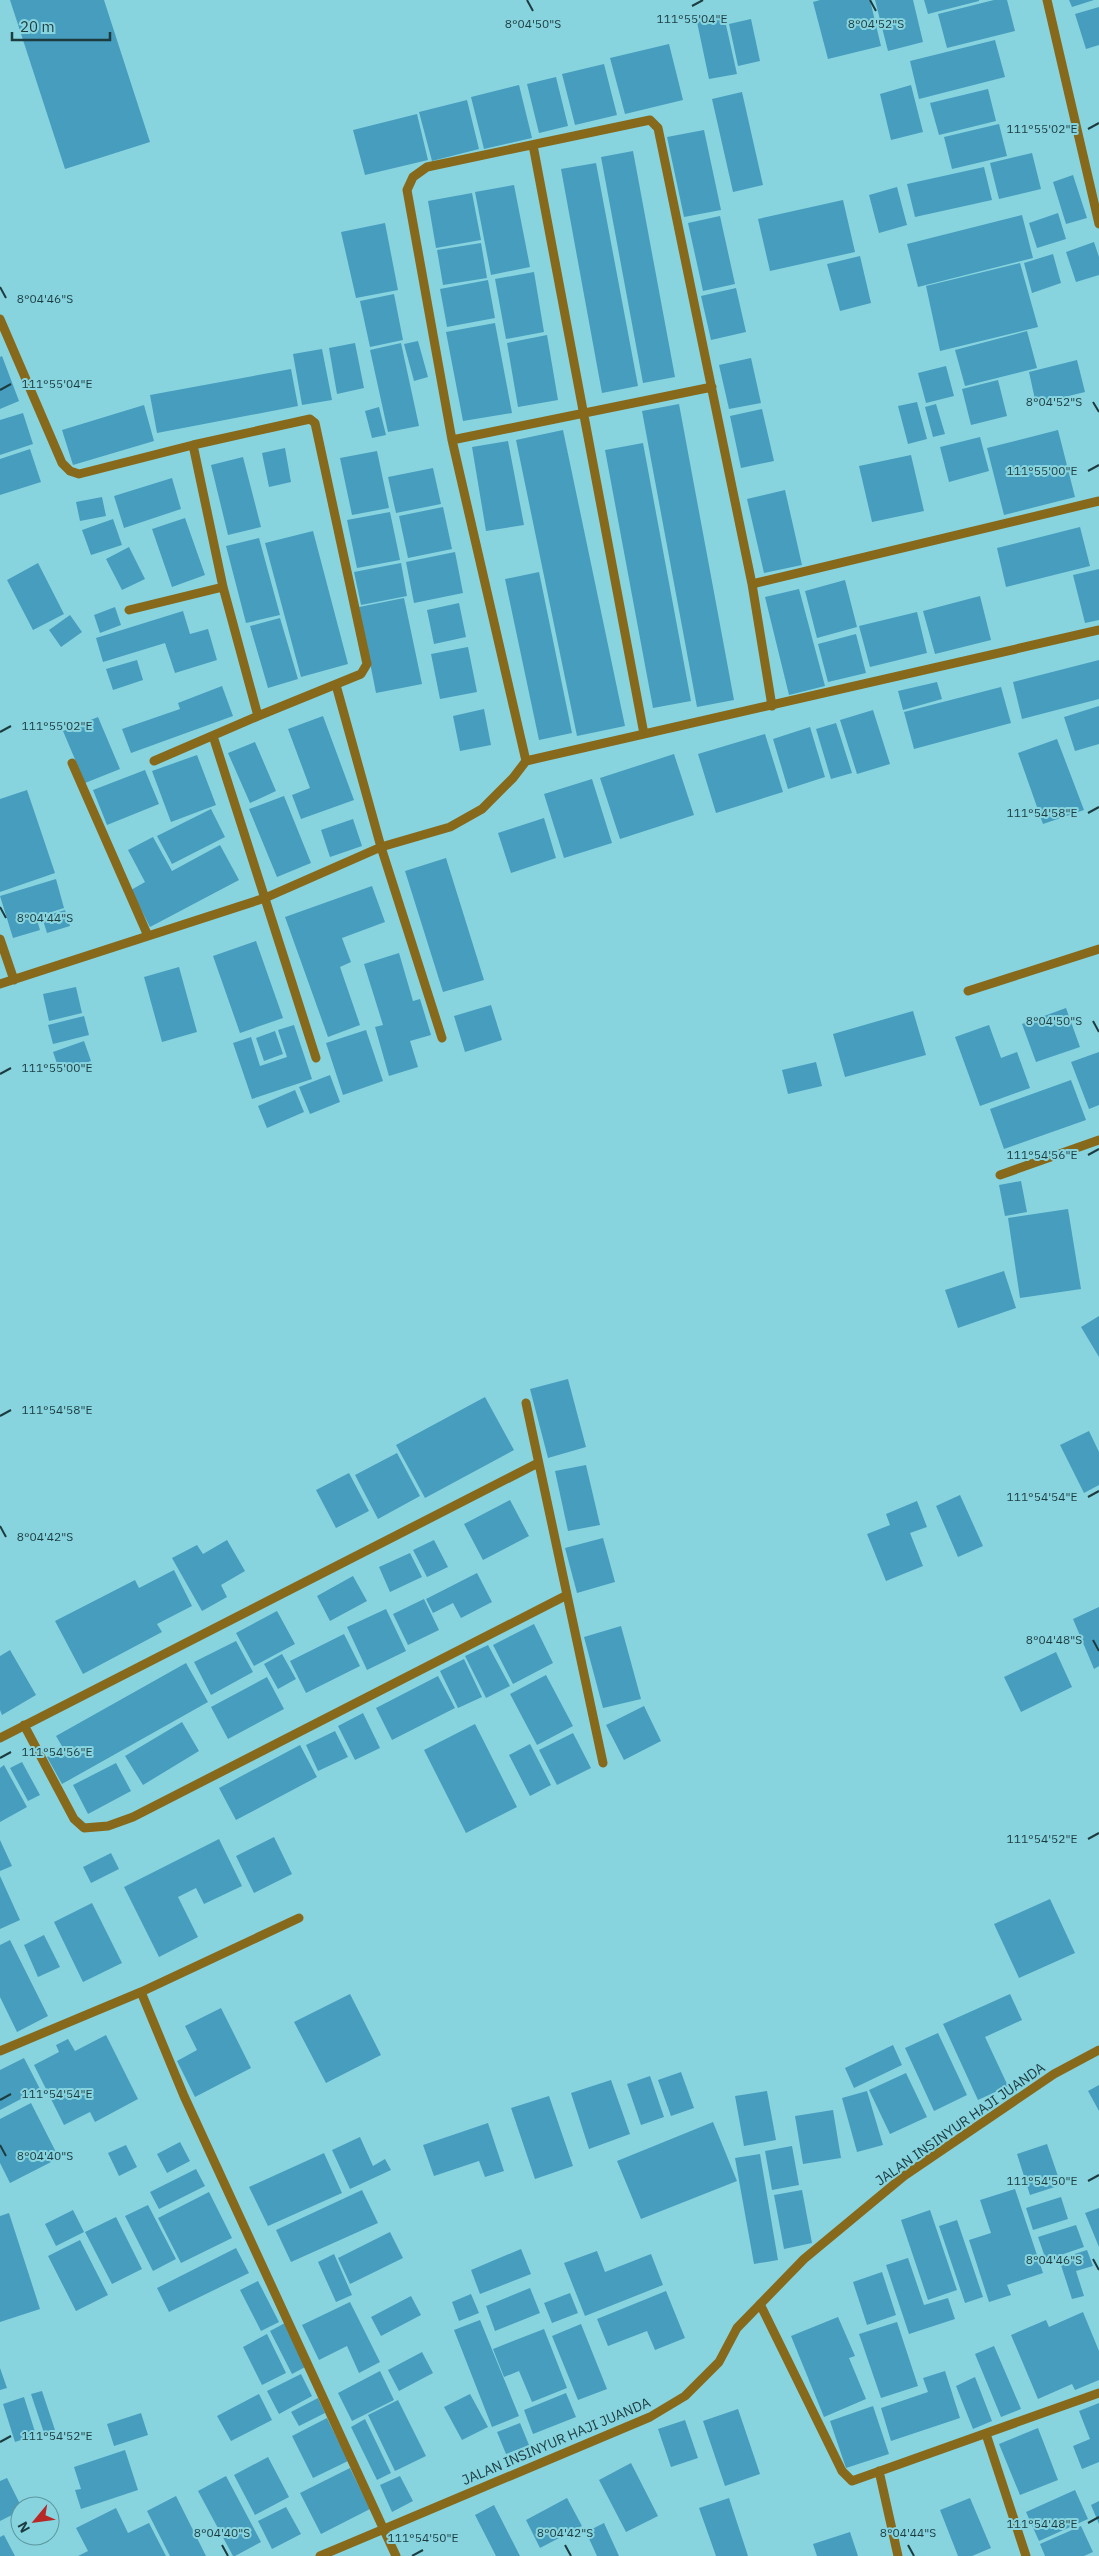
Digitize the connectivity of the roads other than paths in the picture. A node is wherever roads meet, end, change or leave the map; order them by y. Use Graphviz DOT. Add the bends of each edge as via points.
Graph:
graph roads {
  1 [pos="1047,0"];
  2 [pos="533,146"];
  3 [pos="1099,224"];
  4 [pos="0,319"];
  5 [pos="712,387"];
  6 [pos="584,413"];
  7 [pos="452,440"];
  8 [pos="193,444"];
  9 [pos="1099,501"];
  10 [pos="752,584"];
  11 [pos="223,587"];
  12 [pos="129,610"];
  13 [pos="1099,630"];
  14 [pos="336,685"];
  15 [pos="772,706"];
  16 [pos="258,716"];
  17 [pos="644,734"];
  18 [pos="214,736"];
  19 [pos="526,761"];
  20 [pos="154,762"];
  21 [pos="72,763"];
  22 [pos="382,847"];
  23 [pos="265,898"];
  24 [pos="148,936"];
  25 [pos="0,939"];
  26 [pos="1099,949"];
  27 [pos="14,980"];
  28 [pos="0,984"];
  29 [pos="968,991"];
  30 [pos="442,1038"];
  31 [pos="316,1058"];
  32 [pos="1099,1140"];
  33 [pos="1000,1175"];
  34 [pos="526,1402"];
  35 [pos="538,1463"];
  36 [pos="567,1595"];
  37 [pos="24,1725"];
  38 [pos="0,1738"];
  39 [pos="603,1763"];
  40 [pos="299,1918"];
  41 [pos="141,1992"];
  42 [pos="1099,2050"];
  43 [pos="0,2051"];
  44 [pos="760,2304"];
  45 [pos="1099,2393"];
  46 [pos="986,2434"];
  47 [pos="879,2471"];
  48 [pos="385,2529"];
  49 [pos="320,2556"];
  50 [pos="396,2556"];
  51 [pos="898,2556"];
  52 [pos="1026,2556"];
  1 -- 3 [label="street"];
  2 -- 5 [label="street" via="650,120 655,123"];
  2 -- 6 [label="street"];
  2 -- 7 [label="street" via="428,167 413,177 407,190"];
  4 -- 8 [label="street" via="62,463 70,471 80,474"];
  5 -- 6 [label="street"];
  5 -- 10 [label="street"];
  6 -- 7 [label="street"];
  6 -- 17 [label="street"];
  7 -- 19 [label="street"];
  8 -- 11 [label="street"];
  8 -- 14 [label="street" via="310,419 315,423 367,664 361,674"];
  9 -- 10 [label="street"];
  10 -- 15 [label="street"];
  11 -- 12 [label="street"];
  11 -- 16 [label="street"];
  13 -- 15 [label="street"];
  14 -- 16 [label="street"];
  14 -- 22 [label="street"];
  15 -- 17 [label="street"];
  16 -- 18 [label="street"];
  17 -- 19 [label="street"];
  18 -- 20 [label="street"];
  18 -- 23 [label="street"];
  19 -- 22 [label="street" via="482,809 450,827"];
  21 -- 24 [label="street"];
  22 -- 23 [label="street"];
  22 -- 30 [label="street"];
  23 -- 24 [label="street"];
  23 -- 31 [label="street"];
  24 -- 27 [label="street"];
  25 -- 27 [label="street"];
  26 -- 29 [label="street"];
  27 -- 28 [label="street"];
  32 -- 33 [label="street"];
  34 -- 35 [label="street"];
  35 -- 36 [label="street"];
  35 -- 37 [label="street"];
  36 -- 37 [label="street" via="133,1817 108,1826 84,1828 74,1819"];
  36 -- 39 [label="street"];
  37 -- 38 [label="street"];
  40 -- 41 [label="street"];
  41 -- 43 [label="street"];
  41 -- 48 [label="street" via="188,2105"];
  42 -- 44 [label="street, JALAN INSINYUR HAJI JUANDA" via="1054,2074 904,2176 804,2260"];
  44 -- 47 [label="street" via="842,2471 852,2481"];
  44 -- 48 [label="street, JALAN INSINYUR HAJI JUANDA" via="737,2328 719,2362 686,2396 650,2417"];
  45 -- 46 [label="street"];
  46 -- 47 [label="street"];
  46 -- 52 [label="street"];
  47 -- 51 [label="street"];
  48 -- 49 [label="street, JALAN INSINYUR HAJI JUANDA"];
  48 -- 50 [label="street"];
}
